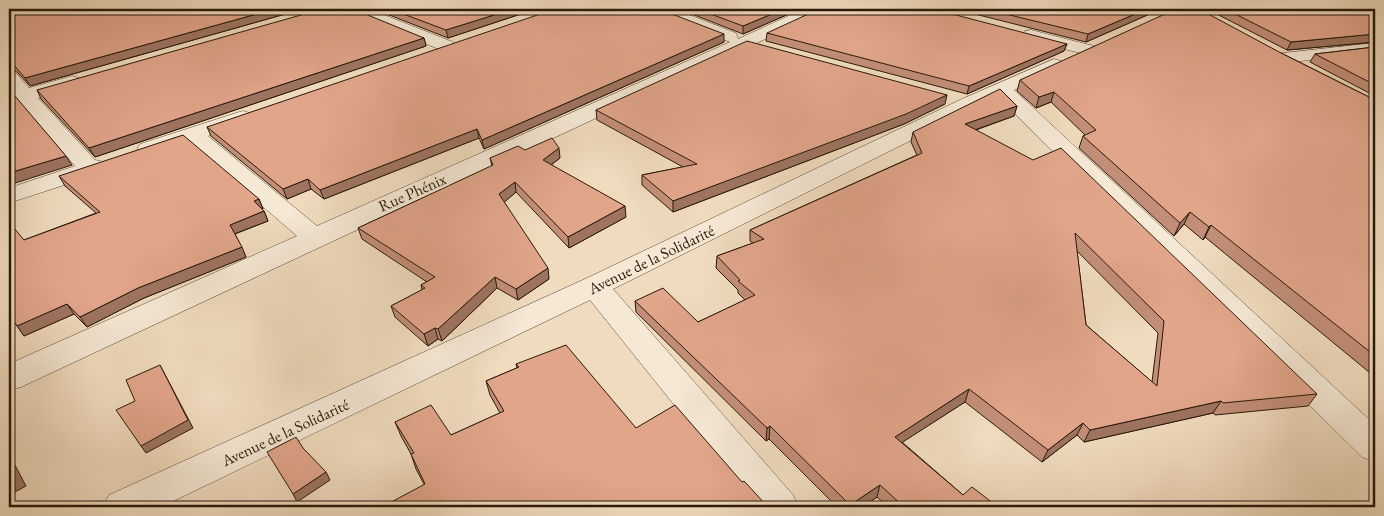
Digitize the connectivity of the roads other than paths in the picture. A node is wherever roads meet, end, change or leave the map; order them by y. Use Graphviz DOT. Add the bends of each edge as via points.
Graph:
graph roads {
  1 [pos="356,9"];
  2 [pos="660,9"];
  3 [pos="817,9"];
  4 [pos="1014,30"];
  5 [pos="1115,38"];
  6 [pos="743,42"];
  7 [pos="1375,48"];
  8 [pos="1266,49"];
  9 [pos="771,50"];
  10 [pos="1088,50"];
  11 [pos="419,56"];
  12 [pos="1282,58"];
  13 [pos="1309,72"];
  14 [pos="91,76"];
  15 [pos="9,77"];
  16 [pos="1001,89"];
  17 [pos="25,95"];
  18 [pos="941,95"];
  19 [pos="970,103"];
  20 [pos="261,110"];
  21 [pos="192,134"];
  22 [pos="90,169"];
  23 [pos="9,196"];
  24 [pos="314,237"];
  25 [pos="595,286"];
  26 [pos="9,378"];
  27 [pos="1375,447"];
  28 [pos="123,507"];
  29 [pos="779,507"];
  1 -- 11 [label="street" via="456,43"];
  2 -- 6 [label="street"];
  3 -- 6 [label="street, Rue Phénix"];
  4 -- 10 [label="street"];
  5 -- 10 [label="street, Avenue de la Solidarité"];
  6 -- 9 [label="street"];
  6 -- 24 [label="street, Rue Phénix"];
  7 -- 12 [label="street"];
  8 -- 12 [label="street"];
  10 -- 16 [label="street, Avenue de la Solidarité"];
  12 -- 13 [label="street"];
  14 -- 17 [label="street"];
  15 -- 17 [label="street"];
  16 -- 19 [label="street, Avenue de la Solidarité"];
  16 -- 27 [label="street"];
  17 -- 22 [label="street"];
  18 -- 19 [label="street"];
  19 -- 25 [label="street, Avenue de la Solidarité"];
  20 -- 21 [label="street"];
  21 -- 22 [label="street"];
  21 -- 24 [label="street"];
  22 -- 23 [label="street"];
  24 -- 26 [label="street, Rue Phénix"];
  25 -- 28 [label="street, Avenue de la Solidarité"];
  25 -- 29 [label="street"];
}
